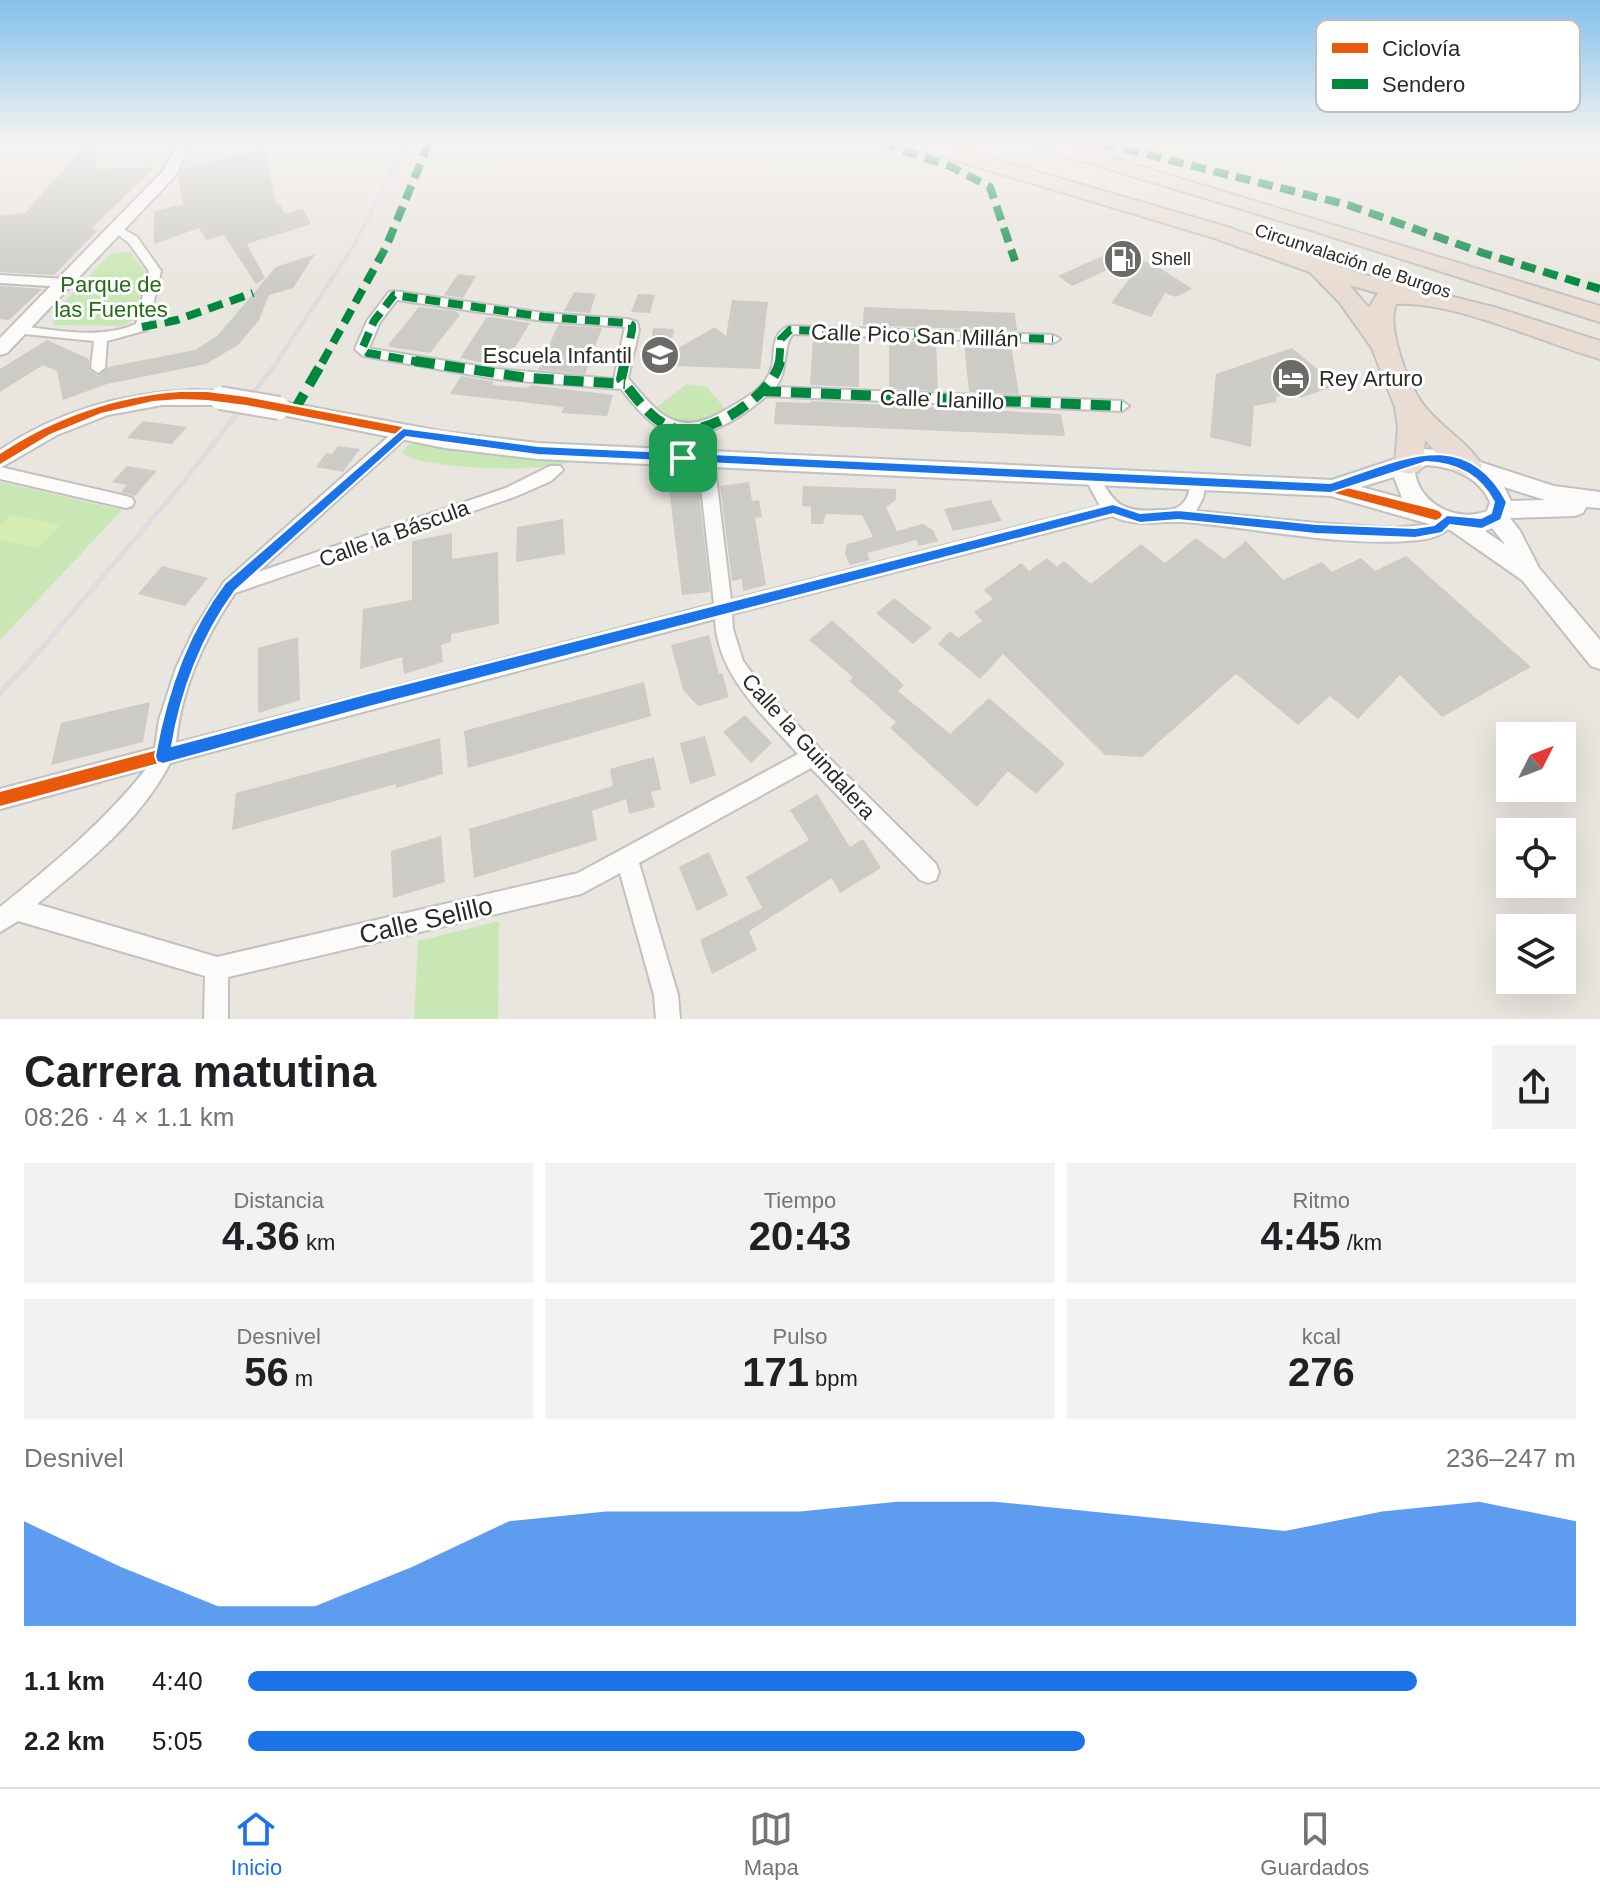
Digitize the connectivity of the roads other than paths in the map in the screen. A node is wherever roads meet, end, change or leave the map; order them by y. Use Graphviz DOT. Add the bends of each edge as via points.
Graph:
graph roads {
  1 [pos="154,191"];
  2 [pos="1079,191"];
  3 [pos="1125,191"];
  4 [pos="1205,191"];
  5 [pos="118,230"];
  6 [pos="1303,261"];
  7 [pos="0,279"];
  8 [pos="66,283"];
  9 [pos="1416,295"];
  10 [pos="1600,314"];
  11 [pos="12,331"];
  12 [pos="98,336"];
  13 [pos="1053,339"];
  14 [pos="1600,342"];
  15 [pos="1385,348"];
  16 [pos="0,349"];
  17 [pos="1600,350"];
  18 [pos="98,368"];
  19 [pos="625,384"];
  20 [pos="761,391"];
  21 [pos="1122,406"];
  22 [pos="1409,407"];
  23 [pos="689,431"];
  24 [pos="403,432"];
  25 [pos="5,451"];
  26 [pos="683,458"];
  27 [pos="706,460"];
  28 [pos="1408,464"];
  29 [pos="1471,468"];
  30 [pos="555,470"];
  31 [pos="0,473"];
  32 [pos="1093,478"];
  33 [pos="1198,483"];
  34 [pos="1331,488"];
  35 [pos="126,502"];
  36 [pos="1600,502"];
  37 [pos="1113,509"];
  38 [pos="1498,514"];
  39 [pos="1178,515"];
  40 [pos="1446,519"];
  41 [pos="1531,575"];
  42 [pos="230,587"];
  43 [pos="724,611"];
  44 [pos="1600,658"];
  45 [pos="163,756"];
  46 [pos="813,756"];
  47 [pos="0,799"];
  48 [pos="627,859"];
  49 [pos="928,872"];
  50 [pos="8,915"];
  51 [pos="217,968"];
  52 [pos="216,1019"];
  53 [pos="668,1019"];
  1 -- 5 [label="street"];
  2 -- 6 [label="highway"];
  3 -- 14 [label="highway, Circunvalación de Burgos"];
  4 -- 10 [label="highway, Circunvalación de Burgos"];
  5 -- 8 [label="street"];
  5 -- 12 [label="street" via="133,240 155,277 142,327"];
  6 -- 9 [label="highway"];
  6 -- 15 [label="highway" via="1339,287"];
  7 -- 8 [label="street"];
  8 -- 11 [label="street"];
  9 -- 15 [label="highway" via="1388,297 1381,305"];
  9 -- 17 [label="highway"];
  11 -- 12 [label="street"];
  11 -- 16 [label="street"];
  12 -- 18 [label="street"];
  13 -- 20 [label="street, Calle Pico San Millán" via="790,330 781,339 777,373"];
  15 -- 22 [label="highway"];
  19 -- 19 [label="street" via="620,374 632,325 399,295 389,298 362,349 477,373"];
  19 -- 23 [label="street" via="666,425"];
  20 -- 21 [label="street, Calle Llanillo"];
  20 -- 23 [label="street" via="716,423"];
  22 -- 28 [label="highway" via="1413,428"];
  22 -- 29 [label="highway"];
  23 -- 26 [label="street"];
  24 -- 25 [label="street, bridge" via="220,398 157,397 111,407"];
  24 -- 26 [label="street" via="538,451"];
  24 -- 42 [label="street"];
  26 -- 27 [label="street"];
  27 -- 32 [label="street"];
  27 -- 43 [label="street, Calle la Guindalera"];
  28 -- 29 [label="street" via="1442,458"];
  28 -- 34 [label="street"];
  28 -- 40 [label="street" via="1403,479 1407,489 1416,501"];
  29 -- 36 [label="street"];
  29 -- 38 [label="street" via="1497,492"];
  30 -- 42 [label="street, Calle la Báscula" via="487,500"];
  31 -- 35 [label="street"];
  32 -- 33 [label="street"];
  32 -- 37 [label="street"];
  33 -- 34 [label="street"];
  33 -- 39 [label="street" via="1190,509"];
  34 -- 40 [label="street"];
  36 -- 38 [label="street"];
  37 -- 39 [label="street" via="1140,518"];
  37 -- 43 [label="street"];
  38 -- 40 [label="street" via="1482,524"];
  38 -- 41 [label="street"];
  39 -- 40 [label="street" via="1415,533 1438,529"];
  40 -- 41 [label="street"];
  41 -- 44 [label="street"];
  42 -- 45 [label="street" via="197,641 169,718"];
  43 -- 45 [label="street"];
  43 -- 46 [label="street, Calle la Guindalera" via="735,665"];
  45 -- 47 [label="street"];
  45 -- 50 [label="street" via="133,801"];
  46 -- 48 [label="street, Calle Selillo"];
  46 -- 49 [label="street, Calle la Guindalera"];
  48 -- 51 [label="street, Calle Selillo" via="581,883 536,895"];
  48 -- 53 [label="street" via="666,995"];
  50 -- 51 [label="street, Calle Selillo"];
  51 -- 52 [label="street"];
}
